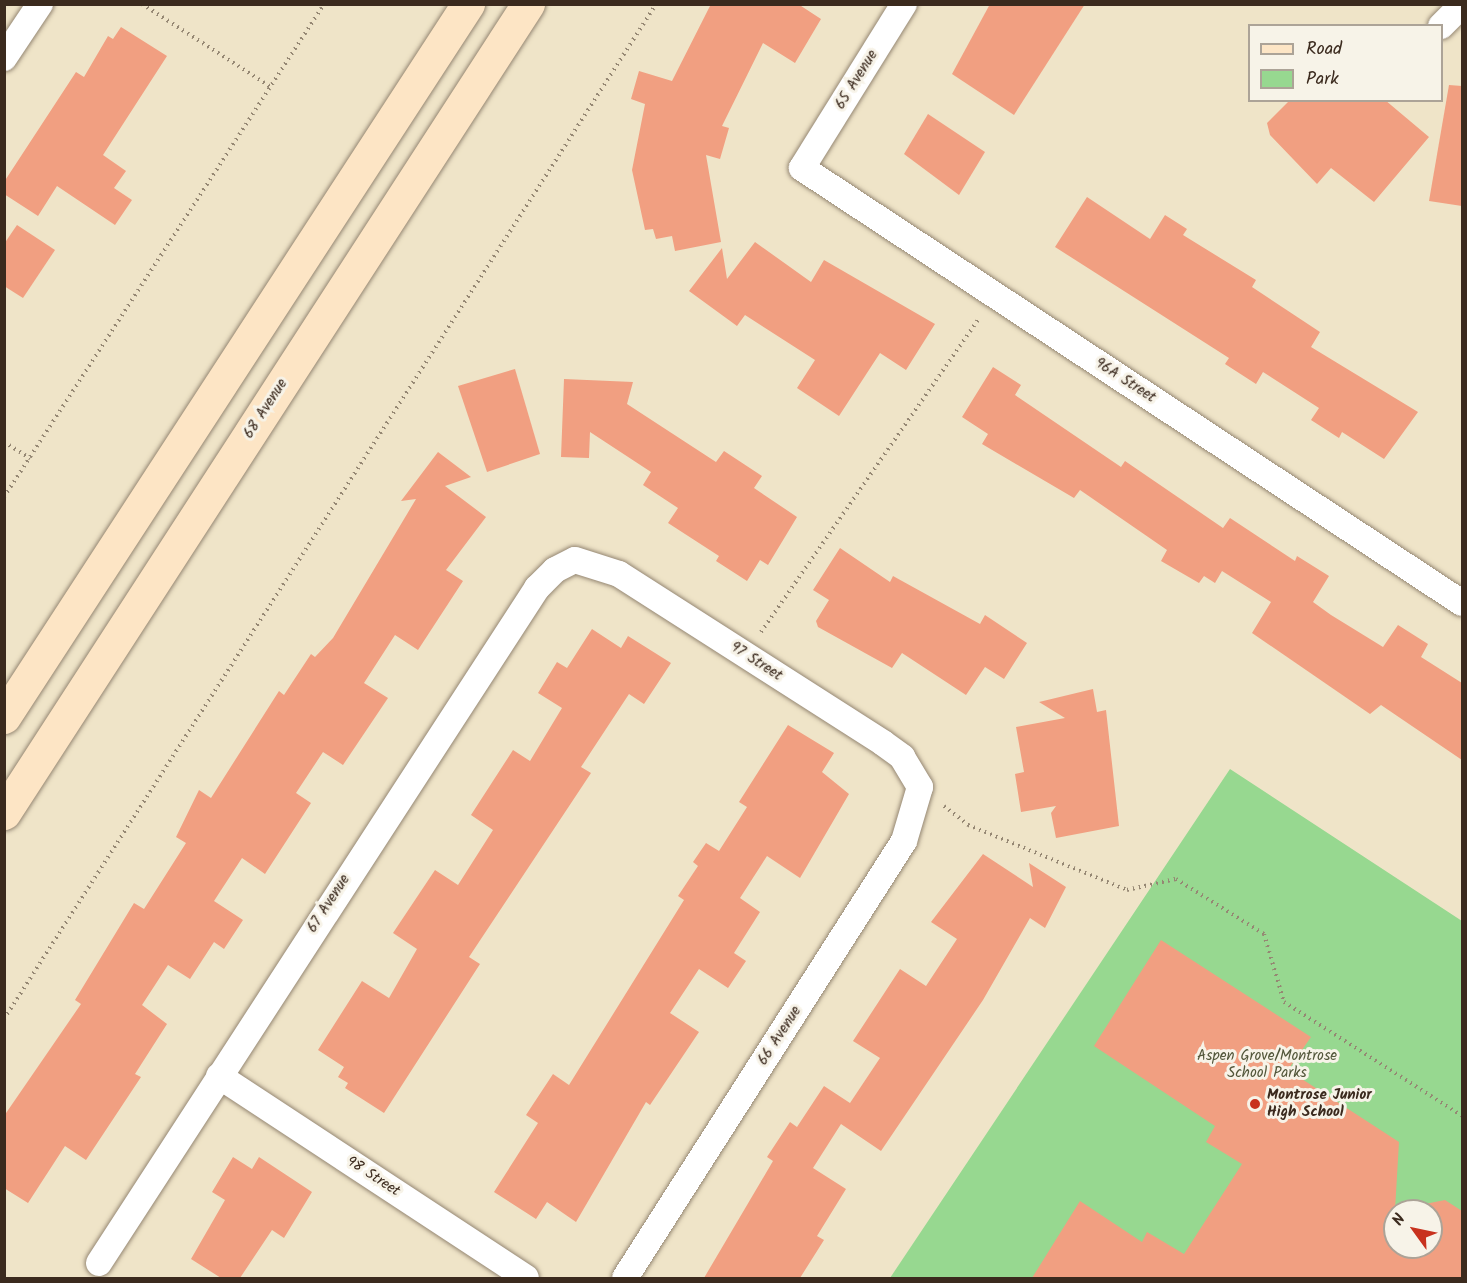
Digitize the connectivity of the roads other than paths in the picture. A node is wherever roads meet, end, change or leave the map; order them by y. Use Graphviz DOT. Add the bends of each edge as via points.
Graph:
graph roads {
  1 [pos="40,4"];
  2 [pos="468,4"];
  3 [pos="528,4"];
  4 [pos="904,4"];
  5 [pos="1462,5"];
  6 [pos="1443,24"];
  7 [pos="4,58"];
  8 [pos="810,155"];
  9 [pos="575,560"];
  10 [pos="1462,603"];
  11 [pos="4,717"];
  12 [pos="920,787"];
  13 [pos="4,813"];
  14 [pos="219,1076"];
  15 [pos="99,1263"];
  16 [pos="526,1278"];
  17 [pos="625,1278"];
  1 -- 7 [label="street"];
  2 -- 11 [label="main road"];
  3 -- 13 [label="main road, 68 Avenue"];
  4 -- 8 [label="street, 65 Avenue"];
  5 -- 6 [label="street"];
  8 -- 10 [label="street, 96A Street" via="802,168"];
  9 -- 12 [label="street, 97 Street" via="619,574 902,757"];
  9 -- 14 [label="street, 67 Avenue" via="555,570 537,588"];
  12 -- 17 [label="street, 66 Avenue" via="904,842"];
  14 -- 15 [label="street, 67 Avenue"];
  14 -- 16 [label="street, 98 Street"];
}
